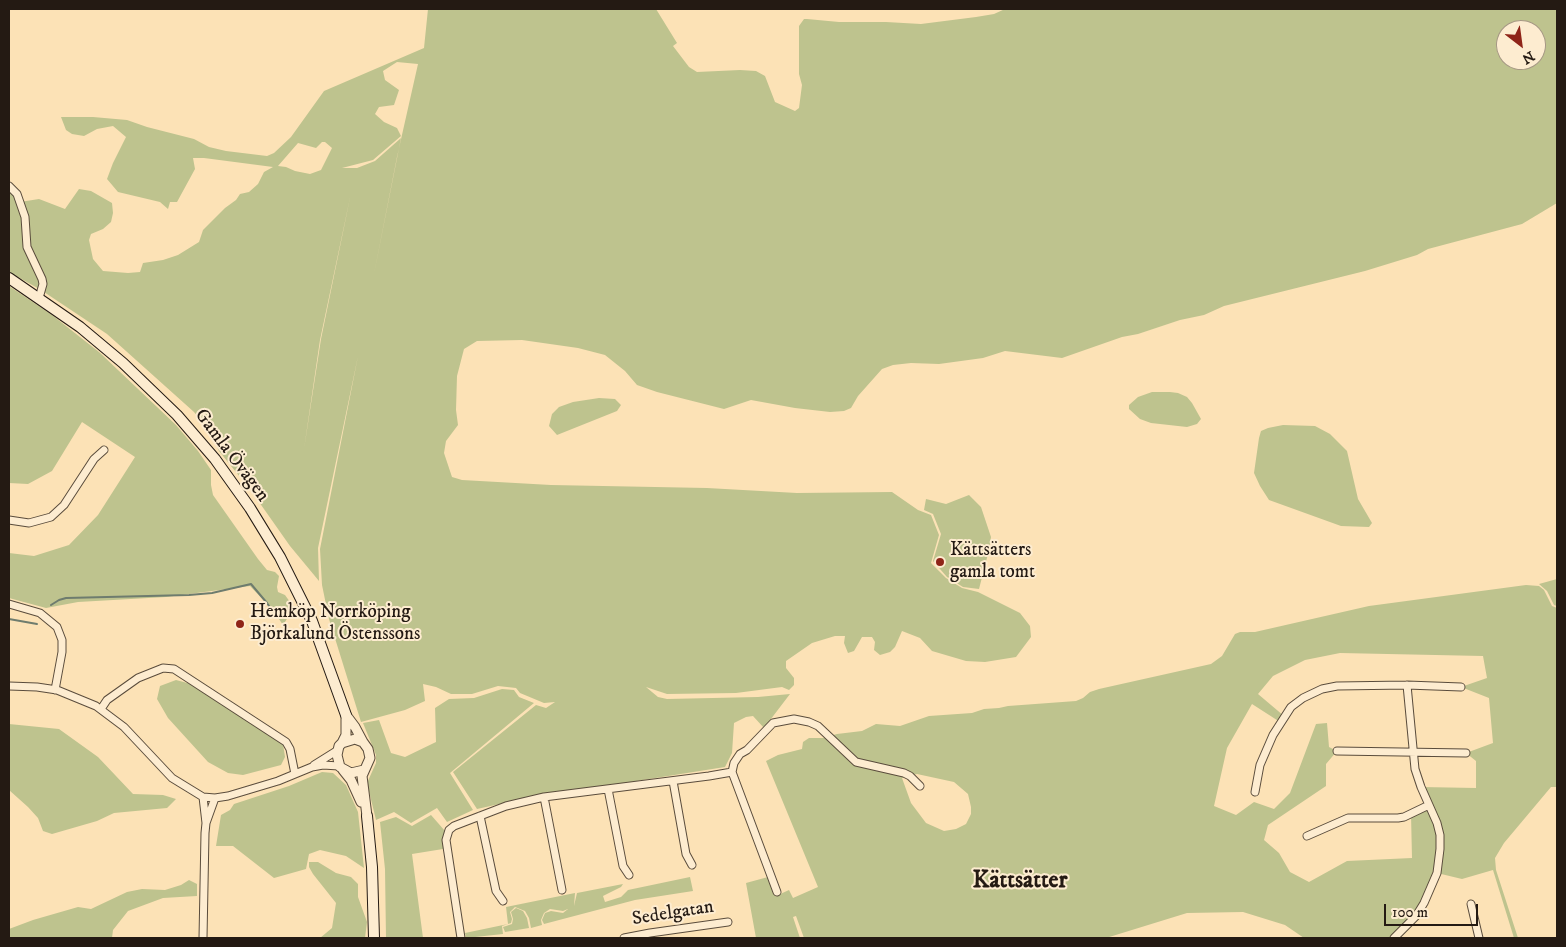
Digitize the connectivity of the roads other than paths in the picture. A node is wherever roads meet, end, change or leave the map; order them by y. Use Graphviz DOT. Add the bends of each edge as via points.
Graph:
graph roads {
  1 [pos="9,186"];
  2 [pos="9,278"];
  3 [pos="39,298"];
  4 [pos="104,450"];
  5 [pos="9,520"];
  6 [pos="9,604"];
  7 [pos="1407,685"];
  8 [pos="9,686"];
  9 [pos="1461,687"];
  10 [pos="55,690"];
  11 [pos="101,709"];
  12 [pos="346,715"];
  13 [pos="363,742"];
  14 [pos="340,746"];
  15 [pos="1338,751"];
  16 [pos="1412,751"];
  17 [pos="1466,753"];
  18 [pos="312,767"];
  19 [pos="341,768"];
  20 [pos="364,770"];
  21 [pos="732,772"];
  22 [pos="294,774"];
  23 [pos="673,781"];
  24 [pos="920,786"];
  25 [pos="608,789"];
  26 [pos="1255,792"];
  27 [pos="203,797"];
  28 [pos="215,798"];
  29 [pos="544,798"];
  30 [pos="1429,805"];
  31 [pos="367,816"];
  32 [pos="480,816"];
  33 [pos="206,823"];
  34 [pos="1307,836"];
  35 [pos="692,866"];
  36 [pos="629,875"];
  37 [pos="562,890"];
  38 [pos="777,892"];
  39 [pos="503,901"];
  40 [pos="1471,904"];
  41 [pos="728,922"];
  42 [pos="203,938"];
  43 [pos="374,938"];
  44 [pos="461,938"];
  45 [pos="624,938"];
  46 [pos="1394,938"];
  47 [pos="1479,938"];
  1 -- 3 [label="street" via="17,194 25,217 26,247 42,279"];
  2 -- 3 [label="main road, Gamla Övägen"];
  3 -- 12 [label="main road, Gamla Övägen" via="80,327 143,381 215,459 280,557 315,630"];
  4 -- 5 [label="street" via="64,505 51,517 29,523"];
  6 -- 10 [label="street" via="40,612 57,627 62,652"];
  7 -- 9 [label="street"];
  7 -- 16 [label="street"];
  7 -- 26 [label="street" via="1338,686 1303,698 1291,707 1273,735 1260,765"];
  8 -- 10 [label="street"];
  10 -- 11 [label="street"];
  11 -- 22 [label="street" via="107,700 138,678 163,668 174,669 286,742"];
  11 -- 27 [label="street" via="124,727 172,778"];
  12 -- 13 [label="street, Gamla Övägen"];
  12 -- 14 [label="street, Gamla Övägen" via="346,735"];
  13 -- 14 [label="street" via="354,739"];
  13 -- 20 [label="street, Gamla Övägen" via="370,754"];
  14 -- 18 [label="street"];
  14 -- 19 [label="street, Gamla Övägen" via="337,759"];
  15 -- 16 [label="street"];
  16 -- 17 [label="street"];
  16 -- 30 [label="street" via="1415,769"];
  18 -- 19 [label="street"];
  18 -- 22 [label="street"];
  19 -- 20 [label="street" via="356,773"];
  19 -- 31 [label="street, Gamla Övägen" via="351,780"];
  20 -- 31 [label="street, Gamla Övägen" via="362,783"];
  21 -- 23 [label="street"];
  21 -- 24 [label="street" via="740,754 761,733 773,723 787,720 810,722 856,762 904,773"];
  21 -- 38 [label="street"];
  22 -- 28 [label="street"];
  23 -- 25 [label="street"];
  23 -- 35 [label="street" via="686,854"];
  25 -- 29 [label="street"];
  25 -- 36 [label="street" via="623,866"];
  27 -- 28 [label="street"];
  27 -- 33 [label="street"];
  28 -- 33 [label="street"];
  29 -- 32 [label="street" via="506,806"];
  29 -- 37 [label="street"];
  30 -- 34 [label="street" via="1398,818 1348,818"];
  30 -- 46 [label="street" via="1440,835 1437,873 1424,904"];
  31 -- 43 [label="main road, Gamla Övägen"];
  32 -- 39 [label="street" via="496,891"];
  32 -- 44 [label="street" via="454,826 446,835"];
  33 -- 42 [label="street"];
  40 -- 47 [label="street"];
  41 -- 45 [label="street, Sedelgatan"];
}
